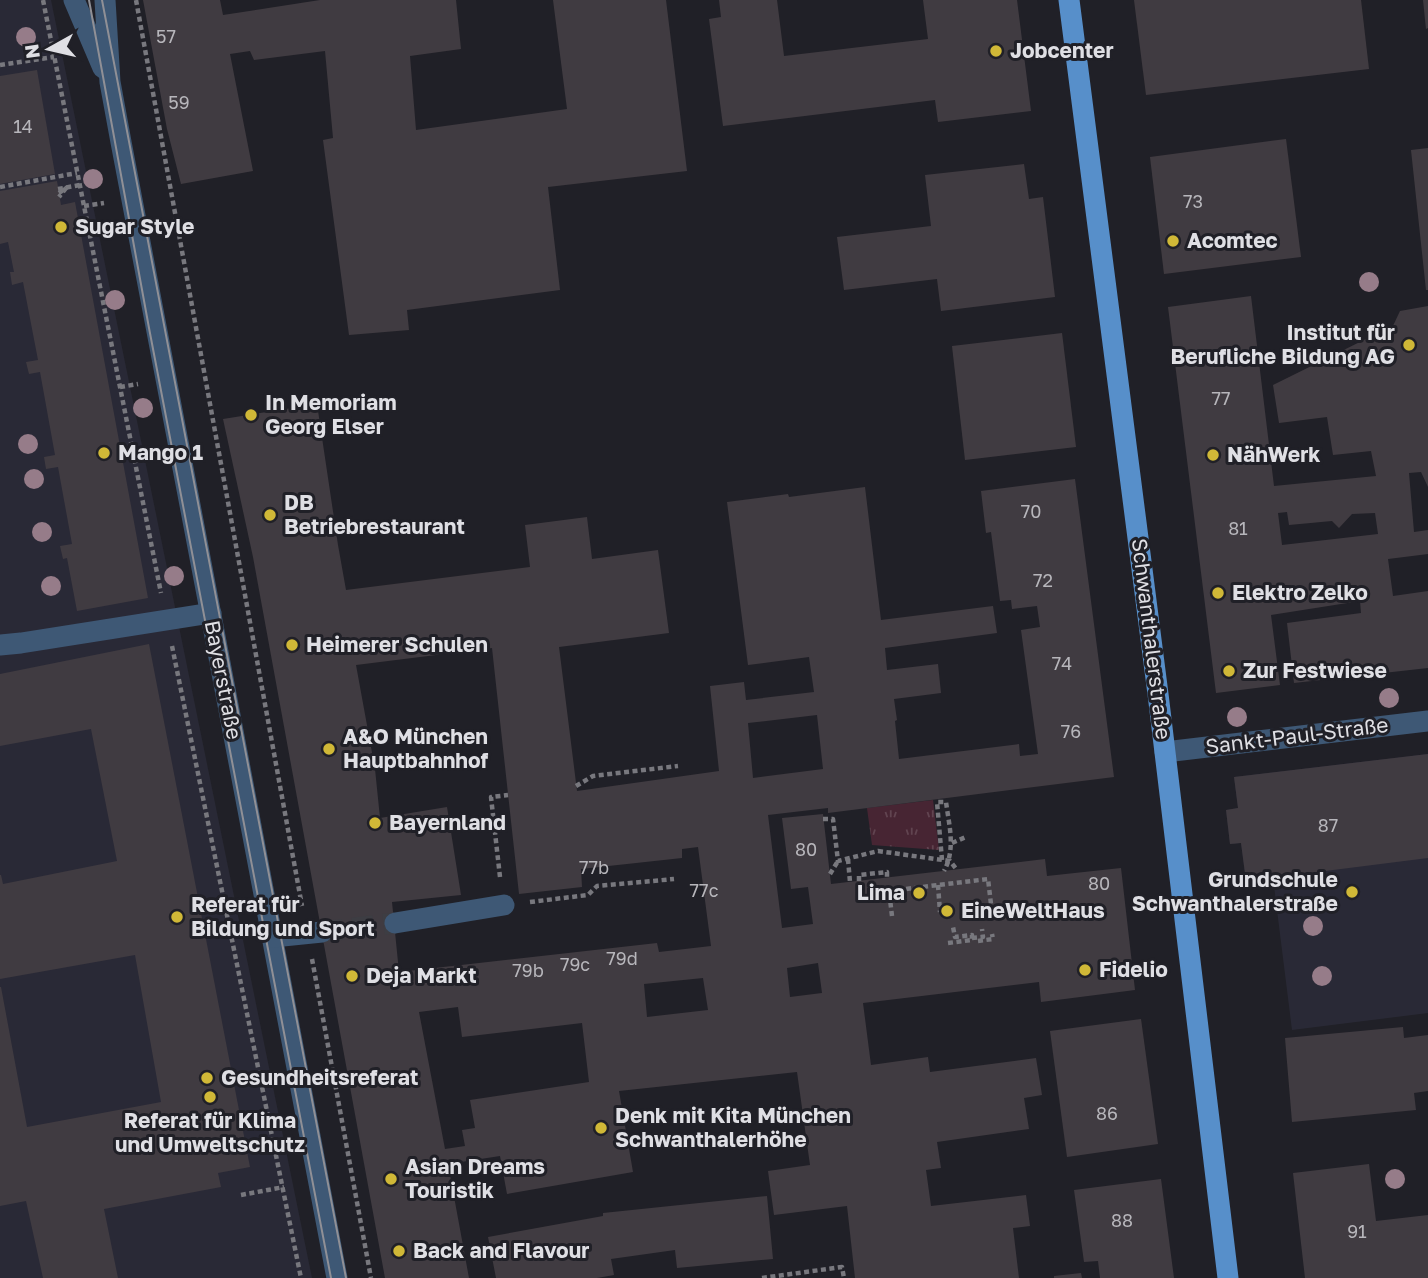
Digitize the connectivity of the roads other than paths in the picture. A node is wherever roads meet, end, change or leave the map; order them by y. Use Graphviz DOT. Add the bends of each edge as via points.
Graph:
graph roads {
  1 [pos="74,0"];
  2 [pos="105,0"];
  3 [pos="1069,0"];
  4 [pos="110,82"];
  5 [pos="211,613"];
  6 [pos="0,645"];
  7 [pos="1428,721"];
  8 [pos="1165,752"];
  9 [pos="504,905"];
  10 [pos="395,923"];
  11 [pos="314,933"];
  12 [pos="272,937"];
  13 [pos="337,1278"];
  14 [pos="1228,1278"];
  1 -- 4 [label="street, Bayerstraße"];
  2 -- 4 [label="street, Bayerstraße"];
  3 -- 8 [label="main road, Schwanthalerstraße"];
  4 -- 5 [label="street, Bayerstraße"];
  5 -- 6 [label="street"];
  5 -- 12 [label="street, Bayerstraße"];
  7 -- 8 [label="street, Sankt-Paul-Straße"];
  8 -- 14 [label="main road, Schwanthalerstraße"];
  9 -- 10 [label="street"];
  11 -- 12 [label="street"];
  12 -- 13 [label="street, Bayerstraße"];
}
